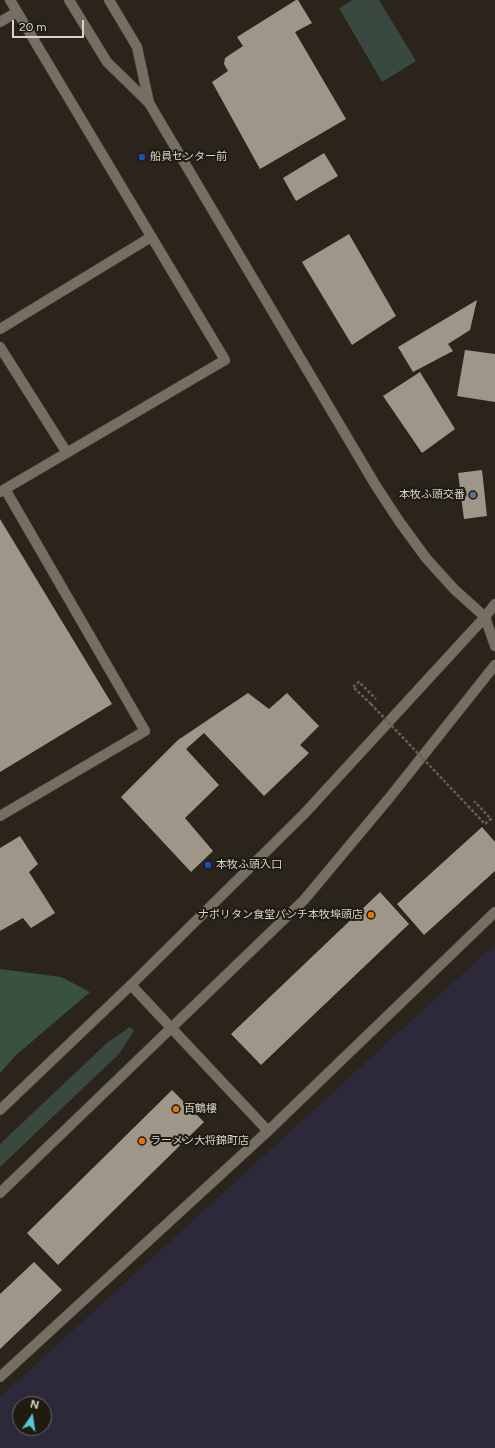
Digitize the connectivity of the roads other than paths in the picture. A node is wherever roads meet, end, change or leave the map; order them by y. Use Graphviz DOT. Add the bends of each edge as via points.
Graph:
graph roads {
  1 [pos="10,0"];
  2 [pos="69,0"];
  3 [pos="109,0"];
  4 [pos="17,12"];
  5 [pos="0,22"];
  6 [pos="149,103"];
  7 [pos="151,237"];
  8 [pos="0,329"];
  9 [pos="0,347"];
  10 [pos="67,453"];
  11 [pos="3,490"];
  12 [pos="495,604"];
  13 [pos="490,618"];
  14 [pos="495,646"];
  15 [pos="495,665"];
  16 [pos="0,816"];
  17 [pos="495,912"];
  18 [pos="131,985"];
  19 [pos="172,1027"];
  20 [pos="0,1110"];
  21 [pos="268,1131"];
  22 [pos="0,1193"];
  23 [pos="0,1377"];
  1 -- 4 [label="street"];
  2 -- 6 [label="street" via="107,62"];
  3 -- 6 [label="street" via="137,47"];
  4 -- 5 [label="street"];
  4 -- 7 [label="street"];
  6 -- 13 [label="street" via="376,486 426,558 454,589"];
  7 -- 8 [label="street"];
  7 -- 10 [label="street" via="225,360"];
  9 -- 10 [label="street"];
  10 -- 11 [label="street"];
  11 -- 16 [label="street" via="145,731"];
  12 -- 13 [label="street"];
  13 -- 14 [label="street"];
  13 -- 18 [label="street" via="304,814"];
  15 -- 19 [label="street" via="304,900"];
  17 -- 21 [label="street"];
  18 -- 19 [label="street"];
  18 -- 20 [label="street"];
  19 -- 21 [label="street"];
  19 -- 22 [label="street"];
  21 -- 23 [label="street"];
}
